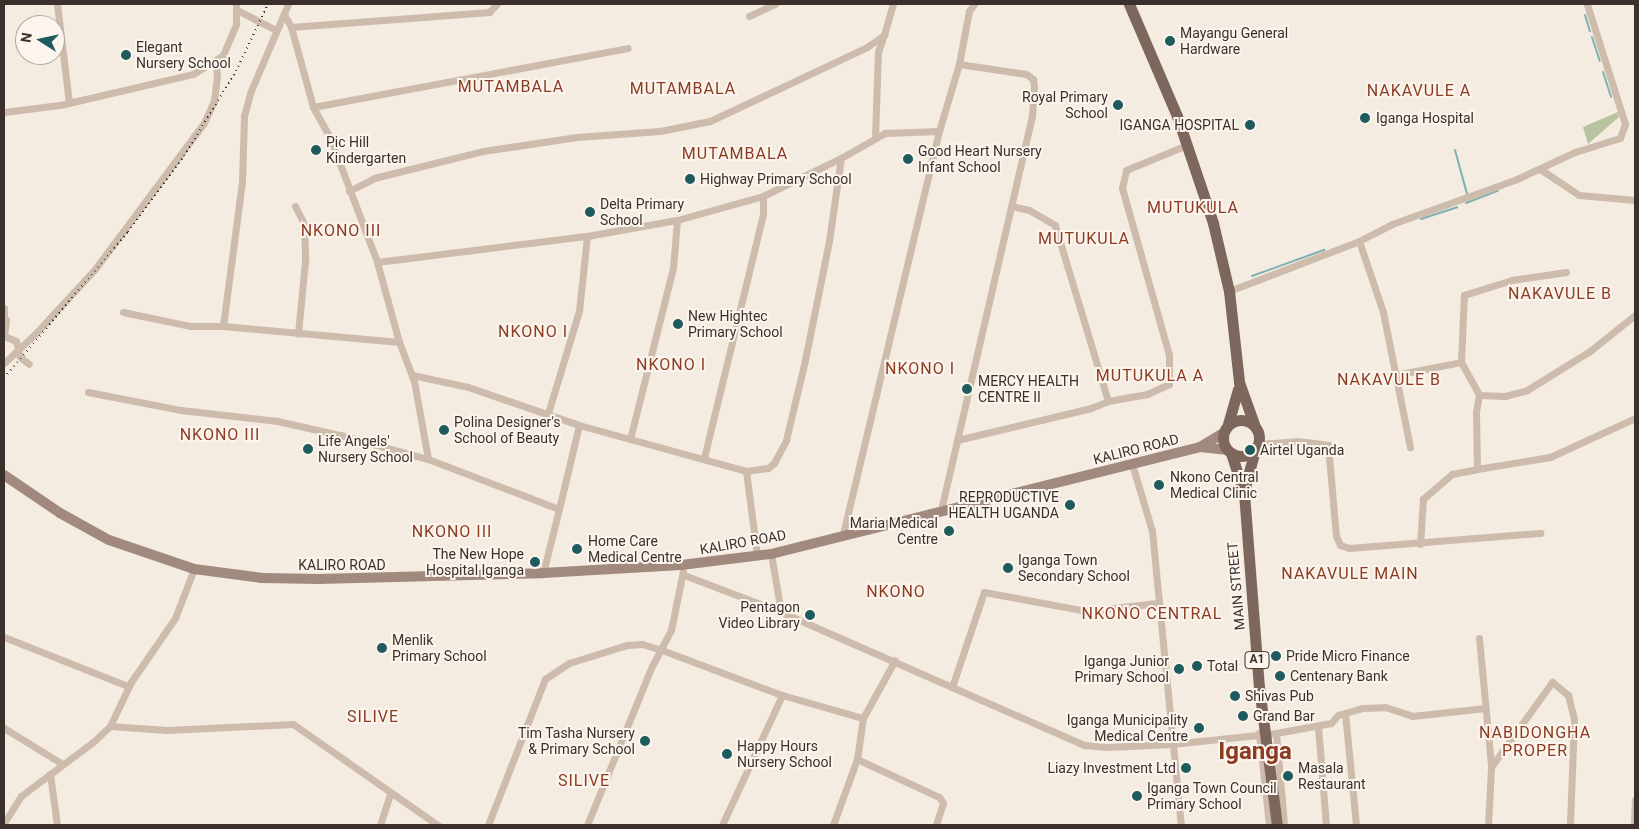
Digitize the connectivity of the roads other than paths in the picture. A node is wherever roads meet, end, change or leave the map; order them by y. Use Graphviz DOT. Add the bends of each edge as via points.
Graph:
graph roads {
  1 [pos="57,4"];
  2 [pos="288,4"];
  3 [pos="497,4"];
  4 [pos="775,4"];
  5 [pos="893,4"];
  6 [pos="974,4"];
  7 [pos="1129,4"];
  8 [pos="1588,4"];
  9 [pos="237,7"];
  10 [pos="285,16"];
  11 [pos="750,16"];
  12 [pos="291,27"];
  13 [pos="276,30"];
  14 [pos="884,35"];
  15 [pos="628,48"];
  16 [pos="216,62"];
  17 [pos="959,64"];
  18 [pos="69,103"];
  19 [pos="314,107"];
  20 [pos="4,112"];
  21 [pos="939,132"];
  22 [pos="875,137"];
  23 [pos="1187,145"];
  24 [pos="841,158"];
  25 [pos="1540,169"];
  26 [pos="349,191"];
  27 [pos="763,196"];
  28 [pos="1635,200"];
  29 [pos="295,206"];
  30 [pos="1011,206"];
  31 [pos="677,220"];
  32 [pos="587,236"];
  33 [pos="1359,241"];
  34 [pos="377,262"];
  35 [pos="1566,272"];
  36 [pos="1229,291"];
  37 [pos="4,308"];
  38 [pos="123,312"];
  39 [pos="1635,315"];
  40 [pos="4,318"];
  41 [pos="223,326"];
  42 [pos="298,334"];
  43 [pos="399,342"];
  44 [pos="19,346"];
  45 [pos="1461,362"];
  46 [pos="4,363"];
  47 [pos="29,364"];
  48 [pos="412,375"];
  49 [pos="1395,375"];
  50 [pos="1239,382"];
  51 [pos="88,392"];
  52 [pos="1480,394"];
  53 [pos="1108,400"];
  54 [pos="548,413"];
  55 [pos="1635,418"];
  56 [pos="1254,424"];
  57 [pos="579,425"];
  58 [pos="1226,429"];
  59 [pos="630,438"];
  60 [pos="957,440"];
  61 [pos="1200,447"];
  62 [pos="1256,447"];
  63 [pos="1410,447"];
  64 [pos="1230,452"];
  65 [pos="704,458"];
  66 [pos="428,460"];
  67 [pos="1132,464"];
  68 [pos="1476,469"];
  69 [pos="746,471"];
  70 [pos="4,475"];
  71 [pos="1244,493"];
  72 [pos="559,509"];
  73 [pos="941,510"];
  74 [pos="1540,533"];
  75 [pos="844,534"];
  76 [pos="1420,544"];
  77 [pos="771,554"];
  78 [pos="757,556"];
  79 [pos="194,569"];
  80 [pos="683,570"];
  81 [pos="543,573"];
  82 [pos="1158,603"];
  83 [pos="781,612"];
  84 [pos="4,637"];
  85 [pos="1479,638"];
  86 [pos="662,650"];
  87 [pos="895,660"];
  88 [pos="128,686"];
  89 [pos="952,687"];
  90 [pos="782,696"];
  91 [pos="1486,708"];
  92 [pos="1345,713"];
  93 [pos="864,718"];
  94 [pos="110,726"];
  95 [pos="1318,726"];
  96 [pos="4,728"];
  97 [pos="1266,733"];
  98 [pos="1172,744"];
  99 [pos="857,759"];
  100 [pos="61,763"];
  101 [pos="1491,767"];
  102 [pos="50,774"];
  103 [pos="390,794"];
  104 [pos="1635,800"];
  105 [pos="7,808"];
  106 [pos="4,823"];
  107 [pos="58,825"];
  108 [pos="380,825"];
  109 [pos="438,825"];
  110 [pos="488,825"];
  111 [pos="587,825"];
  112 [pos="722,825"];
  113 [pos="833,825"];
  114 [pos="936,825"];
  115 [pos="1181,825"];
  116 [pos="1269,825"];
  117 [pos="1277,825"];
  118 [pos="1284,825"];
  119 [pos="1326,825"];
  120 [pos="1356,825"];
  121 [pos="1488,825"];
  122 [pos="1570,825"];
  123 [pos="1634,825"];
  1 -- 18 [label="street"];
  2 -- 10 [label="street"];
  3 -- 12 [label="street" via="489,12"];
  4 -- 11 [label="street"];
  5 -- 14 [label="street"];
  6 -- 17 [label="street" via="969,11"];
  7 -- 23 [label="main road, A1"];
  8 -- 25 [label="street" via="1625,129 1616,140 1575,152"];
  9 -- 13 [label="street"];
  9 -- 16 [label="street" via="230,43"];
  10 -- 12 [label="street"];
  10 -- 13 [label="street"];
  12 -- 19 [label="street"];
  13 -- 41 [label="street" via="244,116 242,181"];
  14 -- 22 [label="street" via="878,52"];
  14 -- 26 [label="street" via="866,47 710,121 660,131 577,137 483,151 374,178"];
  15 -- 19 [label="street"];
  16 -- 18 [label="street" via="193,74"];
  16 -- 44 [label="street" via="218,77 214,101 204,123 95,269 35,334"];
  17 -- 21 [label="street"];
  17 -- 30 [label="street" via="1026,74 1033,79 1032,115"];
  18 -- 20 [label="street"];
  19 -- 26 [label="street" via="331,140"];
  21 -- 22 [label="street" via="885,133"];
  21 -- 75 [label="street"];
  22 -- 24 [label="street"];
  23 -- 36 [label="main road, A1" via="1213,223"];
  23 -- 53 [label="street" via="1126,170 1122,188 1169,356 1169,384 1147,394"];
  24 -- 27 [label="street"];
  24 -- 69 [label="street" via="829,242 786,440 768,468"];
  25 -- 28 [label="street" via="1579,195"];
  25 -- 33 [label="street" via="1392,224"];
  26 -- 34 [label="street"];
  27 -- 31 [label="street"];
  27 -- 65 [label="street" via="763,214"];
  29 -- 42 [label="street" via="304,224 305,261"];
  30 -- 53 [label="street" via="1029,210 1055,225"];
  30 -- 60 [label="street"];
  31 -- 32 [label="street"];
  31 -- 59 [label="street" via="673,268"];
  32 -- 34 [label="street"];
  32 -- 54 [label="street" via="579,311"];
  33 -- 36 [label="street"];
  33 -- 49 [label="street" via="1383,312"];
  34 -- 43 [label="street"];
  35 -- 45 [label="street" via="1512,280 1464,295"];
  36 -- 50 [label="main road, A1"];
  37 -- 40 [label="street"];
  38 -- 41 [label="street" via="190,326"];
  39 -- 52 [label="street" via="1590,351 1527,390 1506,396"];
  40 -- 44 [label="street" via="4,336"];
  41 -- 42 [label="street"];
  42 -- 43 [label="street"];
  43 -- 48 [label="street"];
  44 -- 46 [label="street"];
  44 -- 47 [label="street" via="20,357"];
  45 -- 49 [label="street"];
  45 -- 52 [label="street"];
  48 -- 54 [label="street" via="468,387 509,403"];
  48 -- 66 [label="street"];
  49 -- 63 [label="street"];
  50 -- 56 [label="main road, A1"];
  50 -- 58 [label="main road, A1"];
  51 -- 66 [label="street" via="181,410 277,422"];
  52 -- 68 [label="street" via="1476,412"];
  53 -- 60 [label="street" via="1091,408"];
  54 -- 57 [label="street"];
  55 -- 68 [label="street" via="1550,457"];
  56 -- 58 [label="main road" via="1242,421"];
  56 -- 62 [label="main road, A1" via="1259,433"];
  57 -- 59 [label="street"];
  57 -- 72 [label="street"];
  58 -- 61 [label="main road, KALIRO ROAD"];
  58 -- 64 [label="main road, A1"];
  59 -- 65 [label="street"];
  60 -- 73 [label="street"];
  61 -- 64 [label="main road, KALIRO ROAD"];
  61 -- 67 [label="main road, KALIRO ROAD"];
  62 -- 64 [label="main road" via="1248,453"];
  62 -- 71 [label="main road, A1"];
  62 -- 76 [label="street" via="1297,441 1328,445 1336,536 1340,545 1349,548"];
  64 -- 71 [label="main road, A1"];
  65 -- 69 [label="street"];
  66 -- 72 [label="street"];
  67 -- 73 [label="main road, KALIRO ROAD"];
  67 -- 82 [label="street" via="1152,530"];
  68 -- 76 [label="street" via="1452,474 1423,499"];
  69 -- 78 [label="street"];
  70 -- 79 [label="main road, KALIRO ROAD" via="60,513 108,540"];
  71 -- 97 [label="main road, MAIN STREET / A1"];
  72 -- 81 [label="street"];
  73 -- 75 [label="main road, KALIRO ROAD"];
  74 -- 76 [label="street"];
  75 -- 77 [label="main road, KALIRO ROAD"];
  77 -- 78 [label="main road, KALIRO ROAD"];
  77 -- 83 [label="street"];
  78 -- 80 [label="main road, KALIRO ROAD"];
  79 -- 81 [label="main road, KALIRO ROAD" via="262,578 318,579"];
  79 -- 88 [label="street" via="175,618"];
  80 -- 81 [label="main road, KALIRO ROAD"];
  80 -- 83 [label="street"];
  80 -- 86 [label="street" via="676,614"];
  82 -- 89 [label="street" via="1087,611 984,592"];
  82 -- 98 [label="street"];
  83 -- 87 [label="street"];
  84 -- 88 [label="street"];
  85 -- 91 [label="street"];
  86 -- 90 [label="street"];
  86 -- 110 [label="street" via="642,644 627,646 568,663 545,679"];
  86 -- 111 [label="street" via="652,666"];
  87 -- 89 [label="street"];
  87 -- 93 [label="street"];
  88 -- 94 [label="street"];
  89 -- 98 [label="street" via="1084,745"];
  90 -- 93 [label="street"];
  90 -- 112 [label="street"];
  91 -- 92 [label="street" via="1412,716 1384,707"];
  91 -- 101 [label="street"];
  92 -- 95 [label="street" via="1331,723"];
  92 -- 120 [label="street"];
  93 -- 99 [label="street"];
  94 -- 100 [label="street" via="93,742"];
  94 -- 103 [label="street" via="167,730 293,724"];
  95 -- 97 [label="street"];
  95 -- 119 [label="street"];
  96 -- 100 [label="street"];
  97 -- 98 [label="street"];
  97 -- 116 [label="street, MAIN STREET"];
  97 -- 117 [label="main road, MAIN STREET / A1"];
  97 -- 118 [label="street, MAIN STREET"];
  98 -- 115 [label="street"];
  99 -- 113 [label="street"];
  99 -- 114 [label="street" via="939,797 943,803"];
  100 -- 102 [label="street"];
  101 -- 121 [label="street"];
  101 -- 122 [label="street" via="1552,682 1568,695 1574,719"];
  102 -- 105 [label="street"];
  102 -- 107 [label="street"];
  103 -- 108 [label="street"];
  103 -- 109 [label="street"];
  104 -- 123 [label="street"];
  105 -- 106 [label="street"];
}
